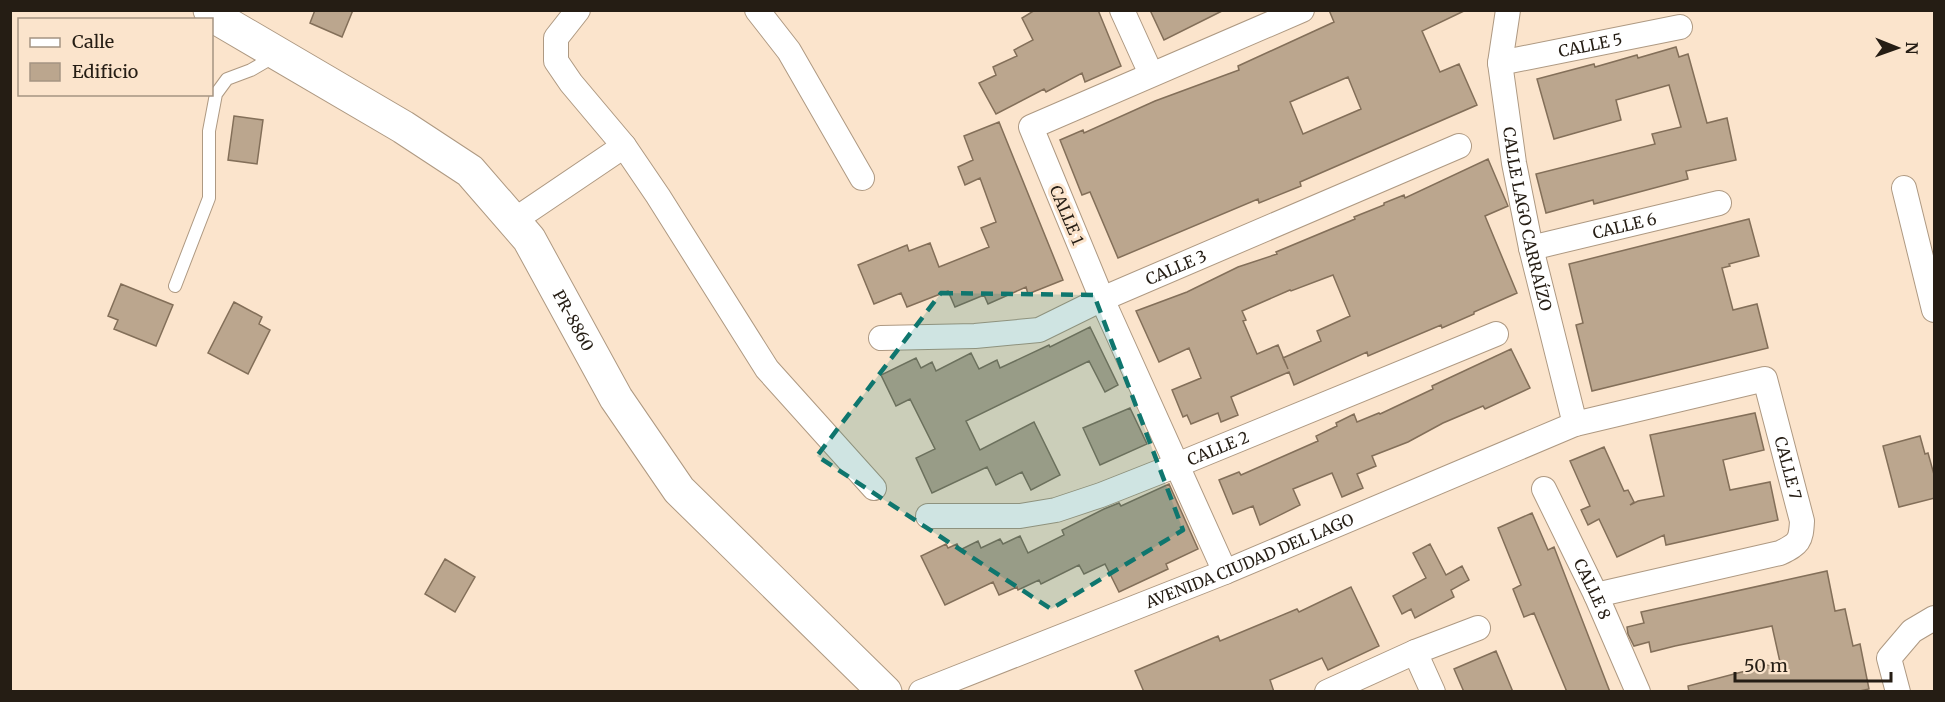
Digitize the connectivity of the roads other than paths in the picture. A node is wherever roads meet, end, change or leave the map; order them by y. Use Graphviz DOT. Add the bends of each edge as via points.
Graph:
graph roads {
  1 [pos="210,10"];
  2 [pos="578,10"];
  3 [pos="757,10"];
  4 [pos="1122,10"];
  5 [pos="1302,10"];
  6 [pos="1508,10"];
  7 [pos="1680,27"];
  8 [pos="278,54"];
  9 [pos="1500,63"];
  10 [pos="1150,74"];
  11 [pos="624,146"];
  12 [pos="1459,146"];
  13 [pos="862,178"];
  14 [pos="1904,188"];
  15 [pos="1719,203"];
  16 [pos="513,221"];
  17 [pos="1531,248"];
  18 [pos="175,286"];
  19 [pos="1102,299"];
  20 [pos="1935,310"];
  21 [pos="1496,334"];
  22 [pos="881,338"];
  23 [pos="1575,424"];
  24 [pos="1177,465"];
  25 [pos="874,488"];
  26 [pos="1544,489"];
  27 [pos="927,516"];
  28 [pos="1225,572"];
  29 [pos="1596,595"];
  30 [pos="1935,618"];
  31 [pos="1478,628"];
  32 [pos="1415,652"];
  33 [pos="885,692"];
  34 [pos="921,692"];
  35 [pos="1327,692"];
  36 [pos="1433,692"];
  37 [pos="1638,692"];
  38 [pos="1898,692"];
  1 -- 8 [label="street, PR-8860 / PR-8860"];
  2 -- 11 [label="street" via="556,38 556,61"];
  3 -- 13 [label="street" via="789,51"];
  4 -- 10 [label="street"];
  5 -- 10 [label="street, CALLE 1"];
  6 -- 9 [label="street, CALLE LAGO CARRAÍZO"];
  7 -- 9 [label="street, CALLE 5"];
  8 -- 16 [label="street, PR-8860 / PR-8860" via="470,171"];
  8 -- 18 [label="lane" via="227,79 216,94 209,131 209,198"];
  9 -- 17 [label="street, CALLE LAGO CARRAÍZO"];
  10 -- 19 [label="street, CALLE 1" via="1031,127"];
  11 -- 16 [label="street"];
  11 -- 25 [label="street" via="767,369"];
  12 -- 19 [label="street, CALLE 3"];
  14 -- 20 [label="street"];
  15 -- 17 [label="street, CALLE 6"];
  16 -- 33 [label="street, PR-8860 / PR-8860" via="529,240 616,398 679,490"];
  17 -- 23 [label="street, CALLE LAGO CARRAÍZO"];
  19 -- 22 [label="street, CALLE 3" via="1039,330"];
  19 -- 24 [label="street, CALLE 1"];
  21 -- 24 [label="street, CALLE 2"];
  23 -- 28 [label="street, AVENIDA CIUDAD DEL LAGO"];
  23 -- 29 [label="street, CALLE 7" via="1765,379 1802,521 1801,537 1795,546 1780,553"];
  24 -- 27 [label="street, CALLE 2" via="1056,510 1020,516"];
  24 -- 28 [label="street, CALLE 1"];
  26 -- 29 [label="street, CALLE 8"];
  28 -- 34 [label="street, AVENIDA CIUDAD DEL LAGO"];
  29 -- 37 [label="street, CALLE 8"];
  30 -- 38 [label="street" via="1912,631 1889,658"];
  31 -- 32 [label="street"];
  32 -- 35 [label="street"];
  32 -- 36 [label="street"];
}
